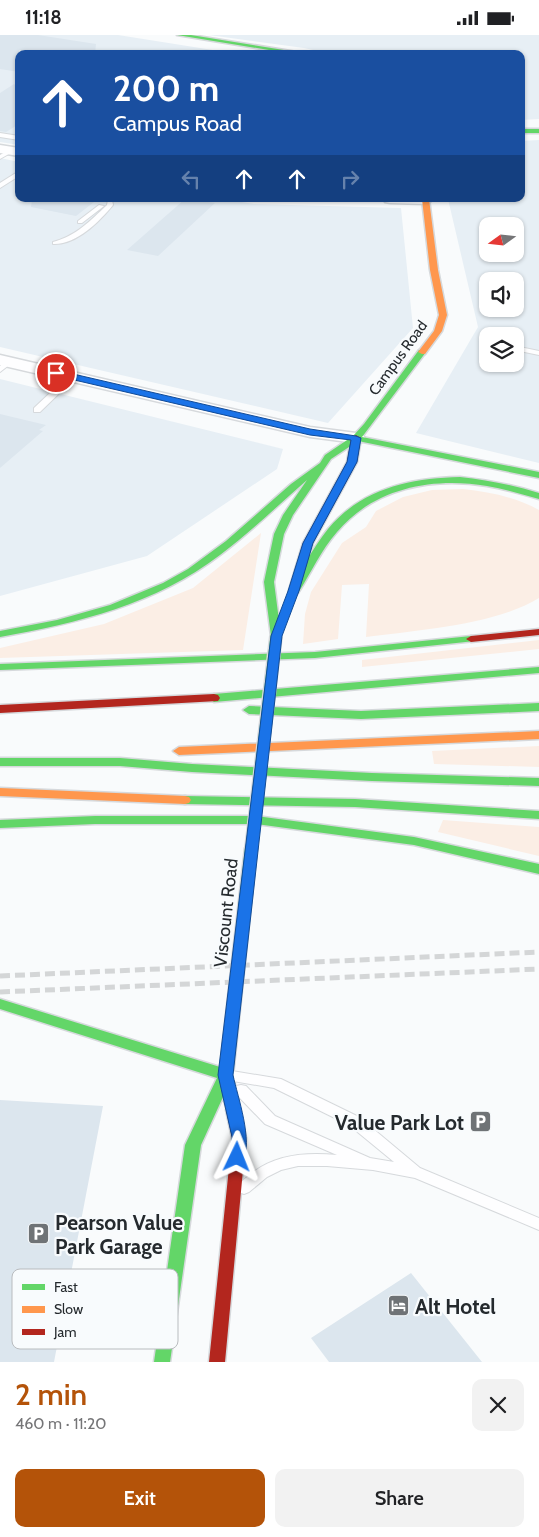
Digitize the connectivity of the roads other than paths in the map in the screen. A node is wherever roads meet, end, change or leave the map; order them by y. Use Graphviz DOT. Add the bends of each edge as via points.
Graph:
graph roads {
  1 [pos="180,35"];
  2 [pos="221,38"];
  3 [pos="285,50"];
  4 [pos="525,131"];
  5 [pos="539,131"];
  6 [pos="0,135"];
  7 [pos="15,137"];
  8 [pos="0,176"];
  9 [pos="15,176"];
  10 [pos="8,180"];
  11 [pos="0,185"];
  12 [pos="108,202"];
  13 [pos="111,202"];
  14 [pos="426,202"];
  15 [pos="93,213"];
  16 [pos="101,214"];
  17 [pos="80,222"];
  18 [pos="55,243"];
  19 [pos="524,350"];
  20 [pos="539,353"];
  21 [pos="3,364"];
  22 [pos="72,377"];
  23 [pos="36,410"];
  24 [pos="356,438"];
  25 [pos="321,465"];
  26 [pos="539,475"];
  27 [pos="539,496"];
  28 [pos="290,600"];
  29 [pos="507,624"];
  30 [pos="539,632"];
  31 [pos="0,634"];
  32 [pos="276,636"];
  33 [pos="420,644"];
  34 [pos="0,667"];
  35 [pos="539,670"];
  36 [pos="113,705"];
  37 [pos="539,707"];
  38 [pos="0,709"];
  39 [pos="222,709"];
  40 [pos="242,710"];
  41 [pos="539,735"];
  42 [pos="152,751"];
  43 [pos="171,751"];
  44 [pos="0,762"];
  45 [pos="120,762"];
  46 [pos="539,782"];
  47 [pos="0,792"];
  48 [pos="539,815"];
  49 [pos="0,824"];
  50 [pos="539,869"];
  51 [pos="0,1004"];
  52 [pos="226,1075"];
  53 [pos="373,1164"];
  54 [pos="416,1172"];
  55 [pos="234,1197"];
  56 [pos="539,1223"];
  57 [pos="175,1269"];
  58 [pos="164,1349"];
  59 [pos="162,1362"];
  60 [pos="217,1362"];
  1 -- 2 [label="main road"];
  2 -- 3 [label="main road"];
  4 -- 5 [label="main road"];
  6 -- 7 [label="lane"];
  8 -- 10 [label="lane"];
  9 -- 10 [label="lane"];
  10 -- 11 [label="lane"];
  12 -- 15 [label="lane"];
  13 -- 16 [label="lane"];
  14 -- 24 [label="main road, Campus Road" via="443,315 438,331"];
  15 -- 16 [label="lane"];
  15 -- 17 [label="lane"];
  16 -- 18 [label="lane" via="68,241"];
  19 -- 20 [label="lane"];
  21 -- 22 [label="street"];
  22 -- 23 [label="lane"];
  22 -- 24 [label="street" via="310,432"];
  24 -- 25 [label="main road, Campus Road"];
  24 -- 26 [label="main road"];
  24 -- 28 [label="main road, Campus Road" via="352,462 308,543"];
  25 -- 31 [label="main road" via="182,578 106,611"];
  25 -- 32 [label="main road, Campus Road" via="279,534 269,583"];
  27 -- 28 [label="main road" via="499,483 461,478 427,480 386,490 339,523"];
  28 -- 32 [label="main road, Campus Road"];
  29 -- 33 [label="main road"];
  30 -- 33 [label="main road"];
  32 -- 52 [label="main road, Viscount Road, bridge"];
  33 -- 34 [label="main road" via="296,656"];
  35 -- 36 [label="main road" via="407,684"];
  36 -- 38 [label="main road"];
  36 -- 39 [label="main road"];
  37 -- 40 [label="main road" via="362,715"];
  41 -- 43 [label="main road"];
  42 -- 45 [label="main road"];
  44 -- 45 [label="main road"];
  45 -- 46 [label="main road"];
  47 -- 48 [label="main road" via="355,803"];
  49 -- 50 [label="main road" via="95,820 256,820 414,841"];
  51 -- 52 [label="main road"];
  52 -- 53 [label="lane" via="270,1120"];
  52 -- 54 [label="lane" via="276,1083 354,1121"];
  52 -- 55 [label="main road, Viscount Road" via="239,1137"];
  52 -- 57 [label="main road, Viscount Road" via="193,1145"];
  53 -- 54 [label="lane"];
  53 -- 55 [label="lane" via="327,1160 278,1165 262,1173"];
  54 -- 56 [label="lane"];
  55 -- 60 [label="main road, Viscount Road"];
  58 -- 59 [label="main road, Viscount Road"];
}
